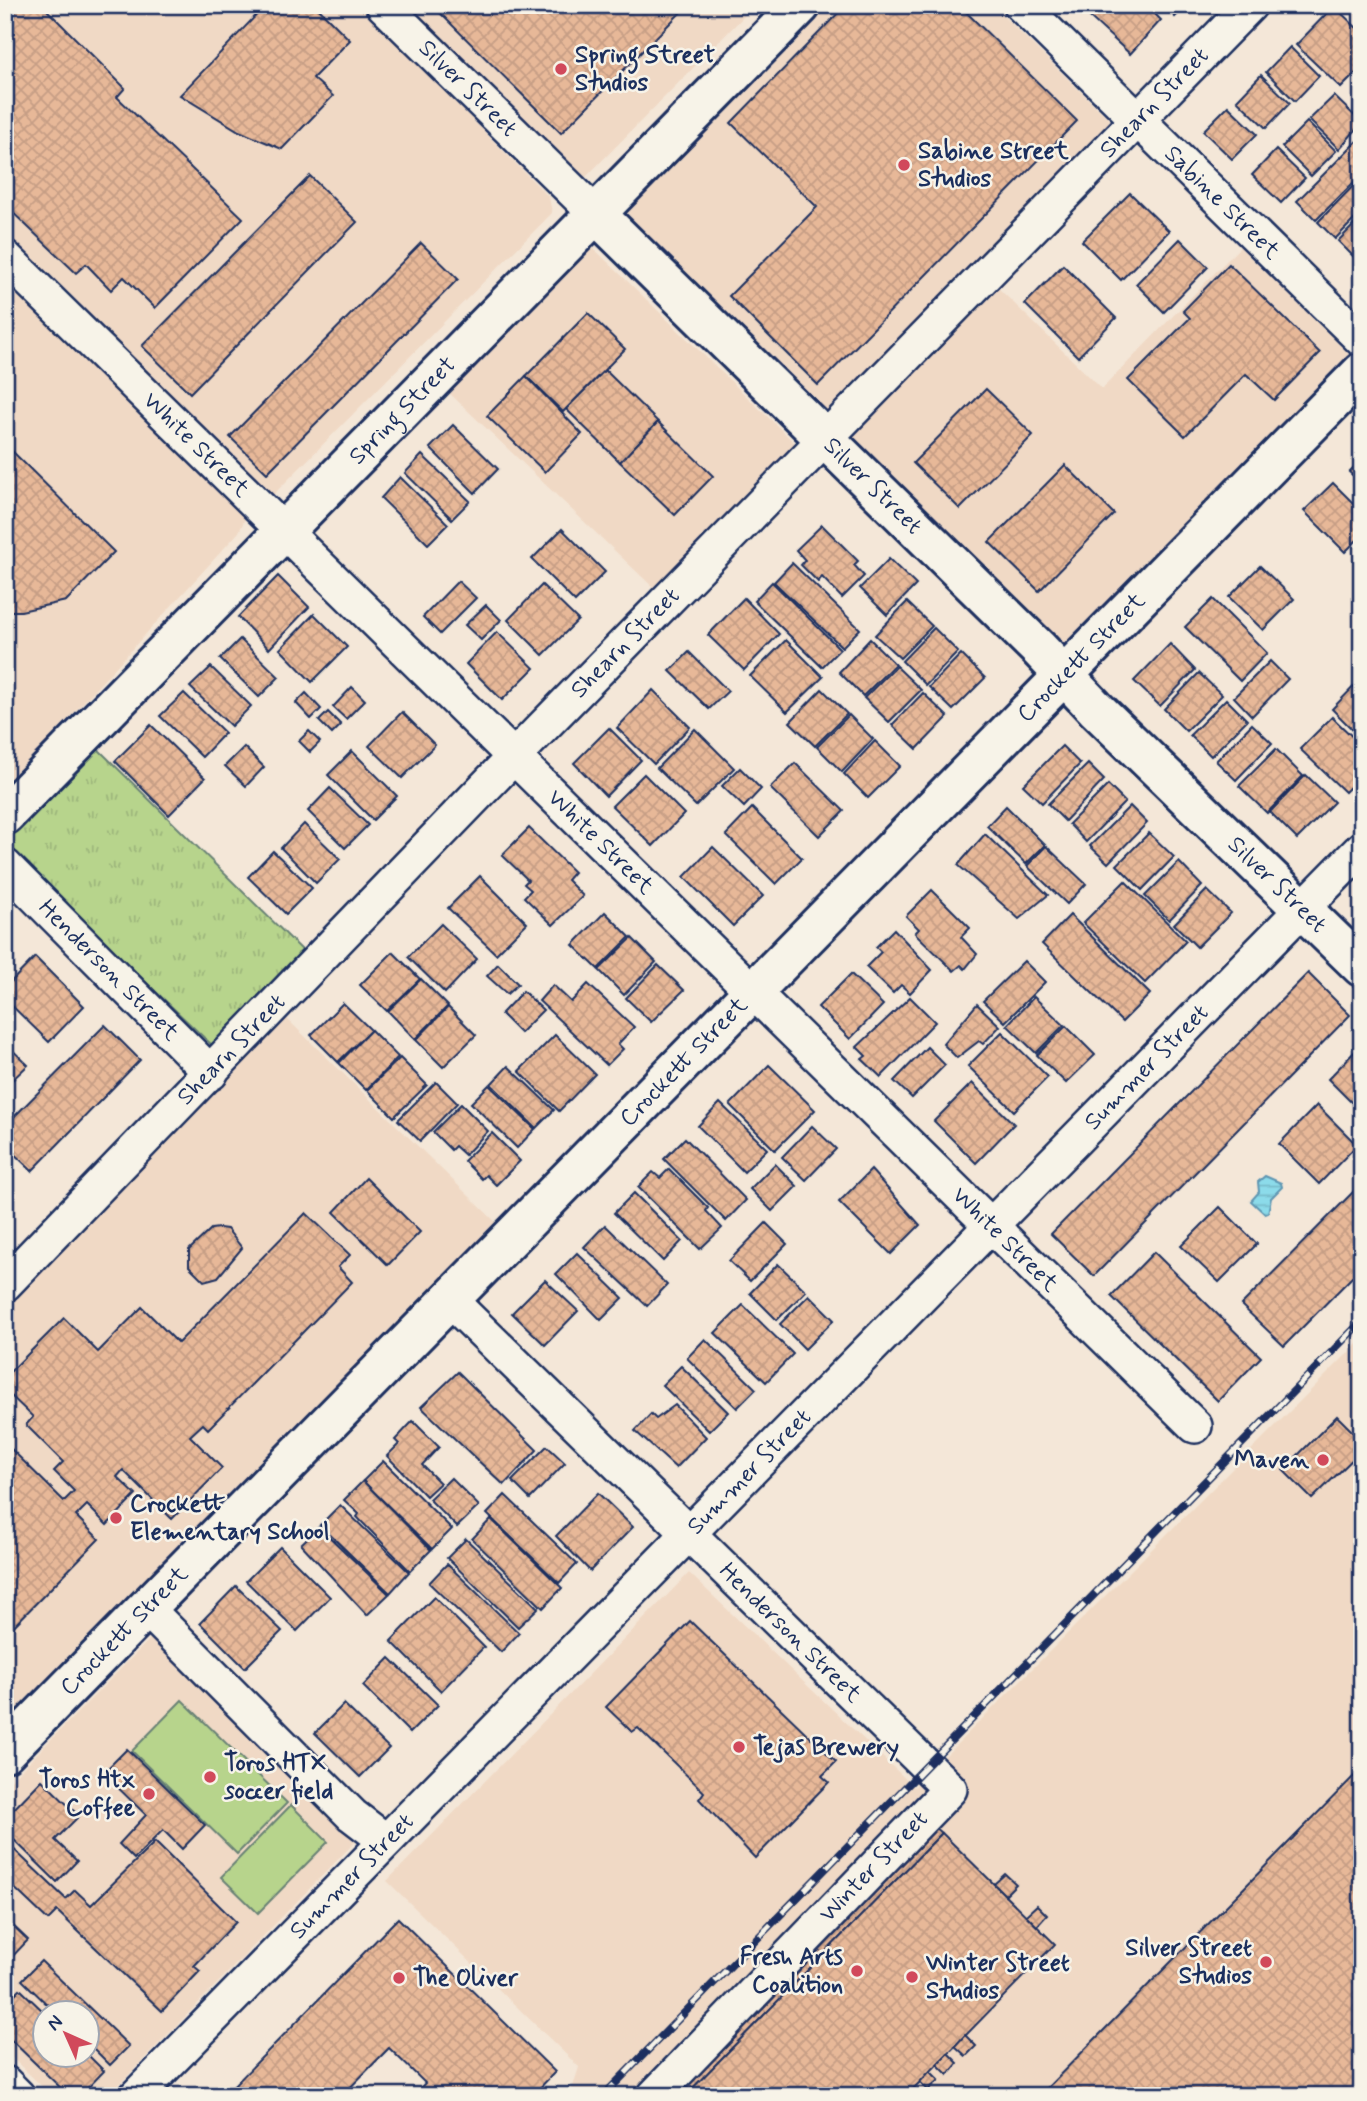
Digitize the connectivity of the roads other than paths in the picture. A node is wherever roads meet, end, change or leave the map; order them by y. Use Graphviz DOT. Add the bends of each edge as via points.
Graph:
graph roads {
  1 [pos="383,5"];
  2 [pos="801,5"];
  3 [pos="1021,5"];
  4 [pos="1250,5"];
  5 [pos="1138,120"];
  6 [pos="596,214"];
  7 [pos="5,257"];
  8 [pos="1362,340"];
  9 [pos="1362,372"];
  10 [pos="824,438"];
  11 [pos="284,531"];
  12 [pos="1065,675"];
  13 [pos="514,757"];
  14 [pos="5,815"];
  15 [pos="1362,848"];
  16 [pos="5,866"];
  17 [pos="1303,908"];
  18 [pos="1362,967"];
  19 [pos="753,992"];
  20 [pos="211,1073"];
  21 [pos="991,1226"];
  22 [pos="5,1284"];
  23 [pos="450,1300"];
  24 [pos="1195,1426"];
  25 [pos="688,1534"];
  26 [pos="147,1609"];
  27 [pos="5,1752"];
  28 [pos="950,1789"];
  29 [pos="386,1841"];
  30 [pos="5,2083"];
  31 [pos="18,2096"];
  32 [pos="136,2096"];
  33 [pos="654,2096"];
  1 -- 6 [label="street, Silver Street"];
  2 -- 6 [label="street, Spring Street"];
  3 -- 5 [label="street, Sabine Street"];
  4 -- 5 [label="street, Shearn Street"];
  5 -- 8 [label="street, Sabine Street"];
  5 -- 10 [label="street, Shearn Street"];
  6 -- 10 [label="street, Silver Street"];
  6 -- 11 [label="street, Spring Street"];
  7 -- 11 [label="street, White Street"];
  9 -- 12 [label="street, Crockett Street"];
  10 -- 12 [label="street, Silver Street"];
  10 -- 13 [label="street, Shearn Street"];
  11 -- 13 [label="street, White Street"];
  11 -- 14 [label="street, Spring Street"];
  12 -- 17 [label="street, Silver Street"];
  12 -- 19 [label="street, Crockett Street"];
  13 -- 19 [label="street, White Street"];
  13 -- 20 [label="street, Shearn Street"];
  15 -- 17 [label="street, Summer Street"];
  16 -- 20 [label="street, Henderson Street"];
  17 -- 18 [label="street, Silver Street"];
  17 -- 21 [label="street, Summer Street"];
  19 -- 21 [label="street, White Street"];
  19 -- 23 [label="street, Crockett Street"];
  20 -- 22 [label="street, Shearn Street"];
  21 -- 24 [label="street, White Street"];
  21 -- 25 [label="street, Summer Street"];
  23 -- 25 [label="street, Henderson Street"];
  23 -- 26 [label="street, Crockett Street"];
  25 -- 28 [label="street, Henderson Street"];
  25 -- 29 [label="street, Summer Street"];
  26 -- 27 [label="street, Crockett Street"];
  26 -- 29 [label="street" via="352,1815"];
  28 -- 33 [label="street, Winter Street"];
  29 -- 32 [label="street, Summer Street"];
  30 -- 31 [label="street"];
}
